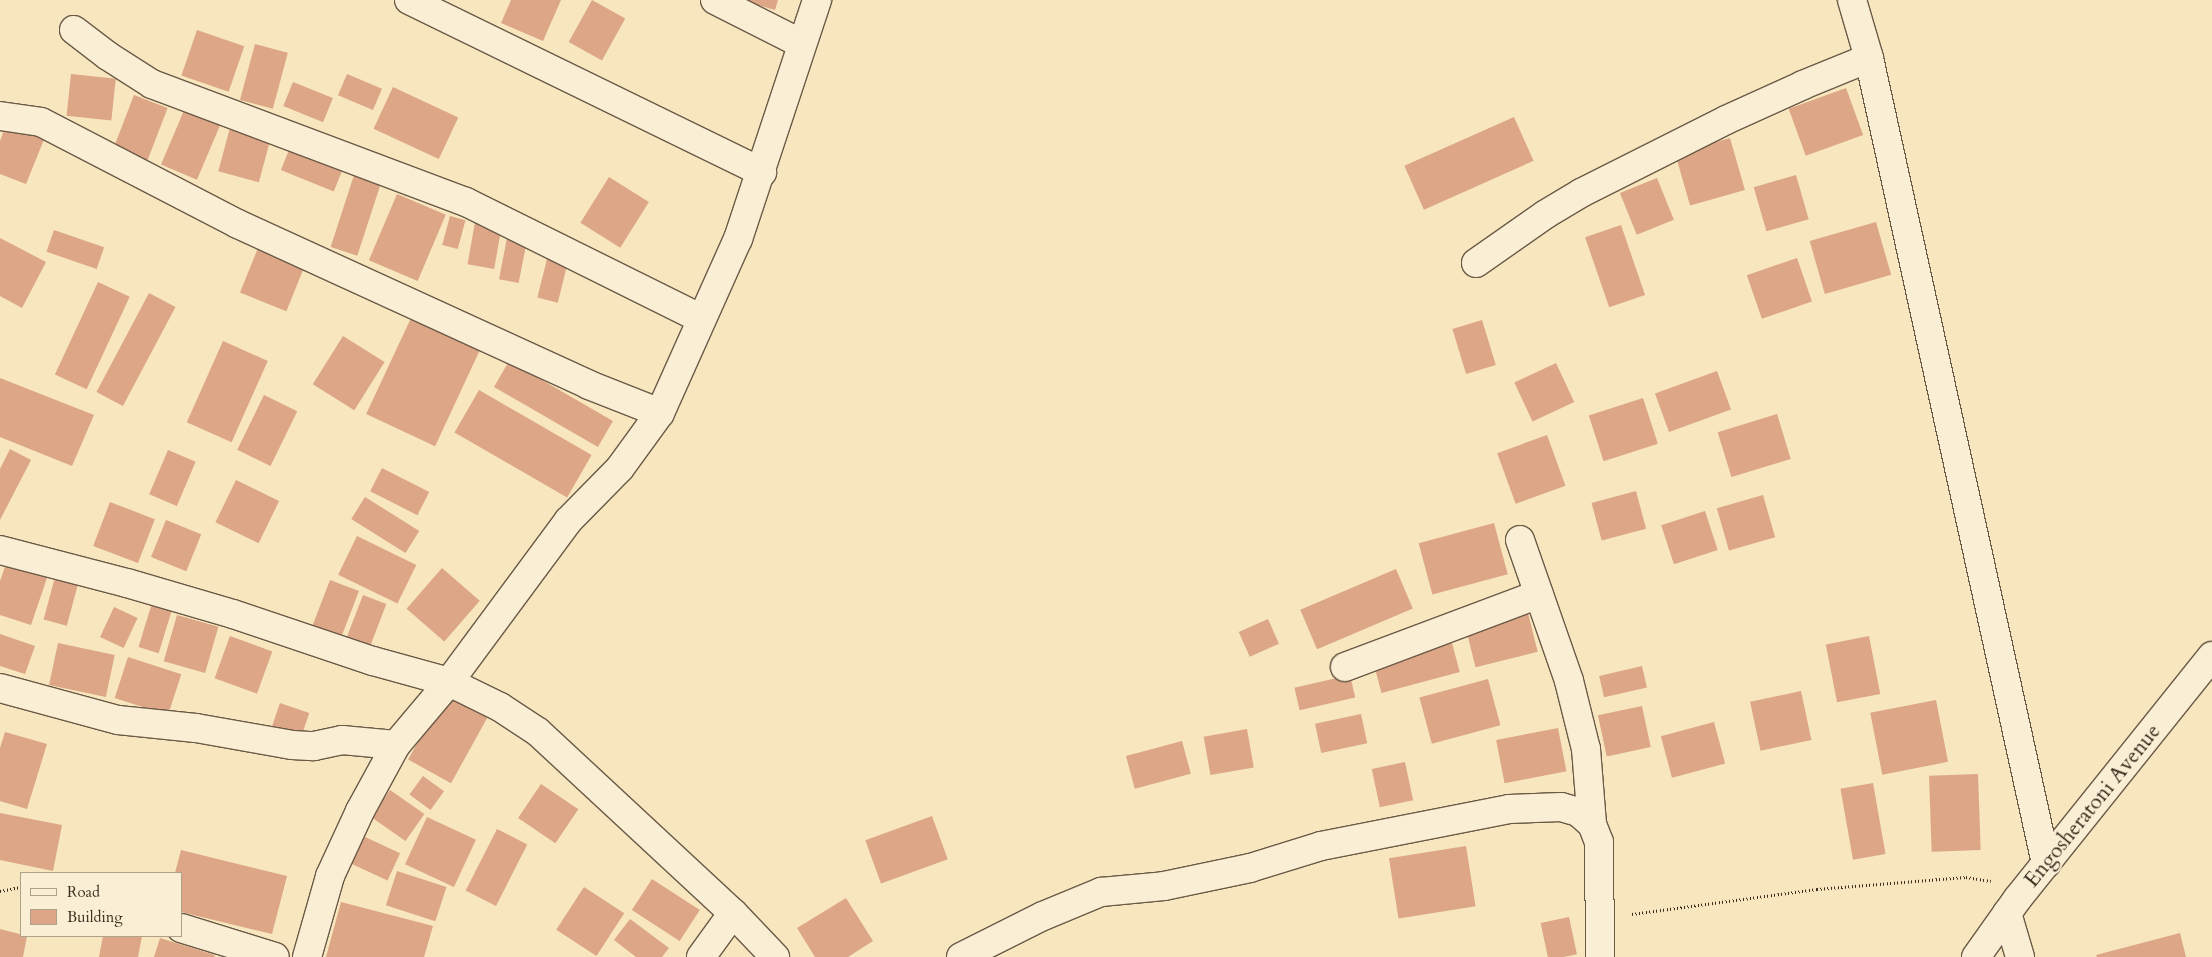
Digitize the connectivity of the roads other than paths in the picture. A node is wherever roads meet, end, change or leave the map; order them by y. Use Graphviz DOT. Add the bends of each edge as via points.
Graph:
graph roads {
  1 [pos="409,0"];
  2 [pos="714,0"];
  3 [pos="817,0"];
  4 [pos="1852,0"];
  5 [pos="74,30"];
  6 [pos="802,44"];
  7 [pos="1869,58"];
  8 [pos="0,116"];
  9 [pos="762,172"];
  10 [pos="1476,263"];
  11 [pos="702,319"];
  12 [pos="660,413"];
  13 [pos="1520,540"];
  14 [pos="0,550"];
  15 [pos="1540,594"];
  16 [pos="2212,656"];
  17 [pos="1345,667"];
  18 [pos="449,682"];
  19 [pos="0,688"];
  20 [pos="396,745"];
  21 [pos="1592,824"];
  22 [pos="2046,864"];
  23 [pos="733,913"];
  24 [pos="2007,913"];
  25 [pos="182,928"];
  26 [pos="275,957"];
  27 [pos="307,957"];
  28 [pos="701,957"];
  29 [pos="775,957"];
  30 [pos="961,957"];
  31 [pos="1600,957"];
  32 [pos="1976,957"];
  33 [pos="2020,957"];
  1 -- 9 [label="street"];
  2 -- 6 [label="street"];
  3 -- 6 [label="street"];
  4 -- 7 [label="street"];
  5 -- 11 [label="street" via="152,84 466,202"];
  6 -- 9 [label="street"];
  7 -- 10 [label="street" via="1726,120 1582,194 1546,214"];
  7 -- 22 [label="street"];
  8 -- 12 [label="street" via="41,122 238,224 589,385"];
  9 -- 11 [label="street" via="738,239"];
  11 -- 12 [label="street"];
  12 -- 18 [label="street" via="620,468 568,521"];
  13 -- 15 [label="street"];
  14 -- 18 [label="street" via="215,609 373,661"];
  15 -- 17 [label="street"];
  15 -- 21 [label="street" via="1569,681 1586,749"];
  16 -- 22 [label="street, Engosheratoni Avenue"];
  18 -- 20 [label="street"];
  18 -- 23 [label="street" via="500,707 538,732"];
  19 -- 20 [label="street" via="118,720 314,746 342,740"];
  20 -- 27 [label="street" via="330,876"];
  21 -- 30 [label="street" via="1578,812 1561,807 1509,809 1321,846 1250,868 1164,886 1101,892 1043,916"];
  21 -- 31 [label="street" via="1599,842"];
  22 -- 24 [label="street, Engosheratoni Avenue"];
  23 -- 28 [label="street"];
  23 -- 29 [label="street"];
  24 -- 32 [label="street, Engosheratoni Avenue"];
  24 -- 33 [label="street"];
  25 -- 26 [label="street"];
}
